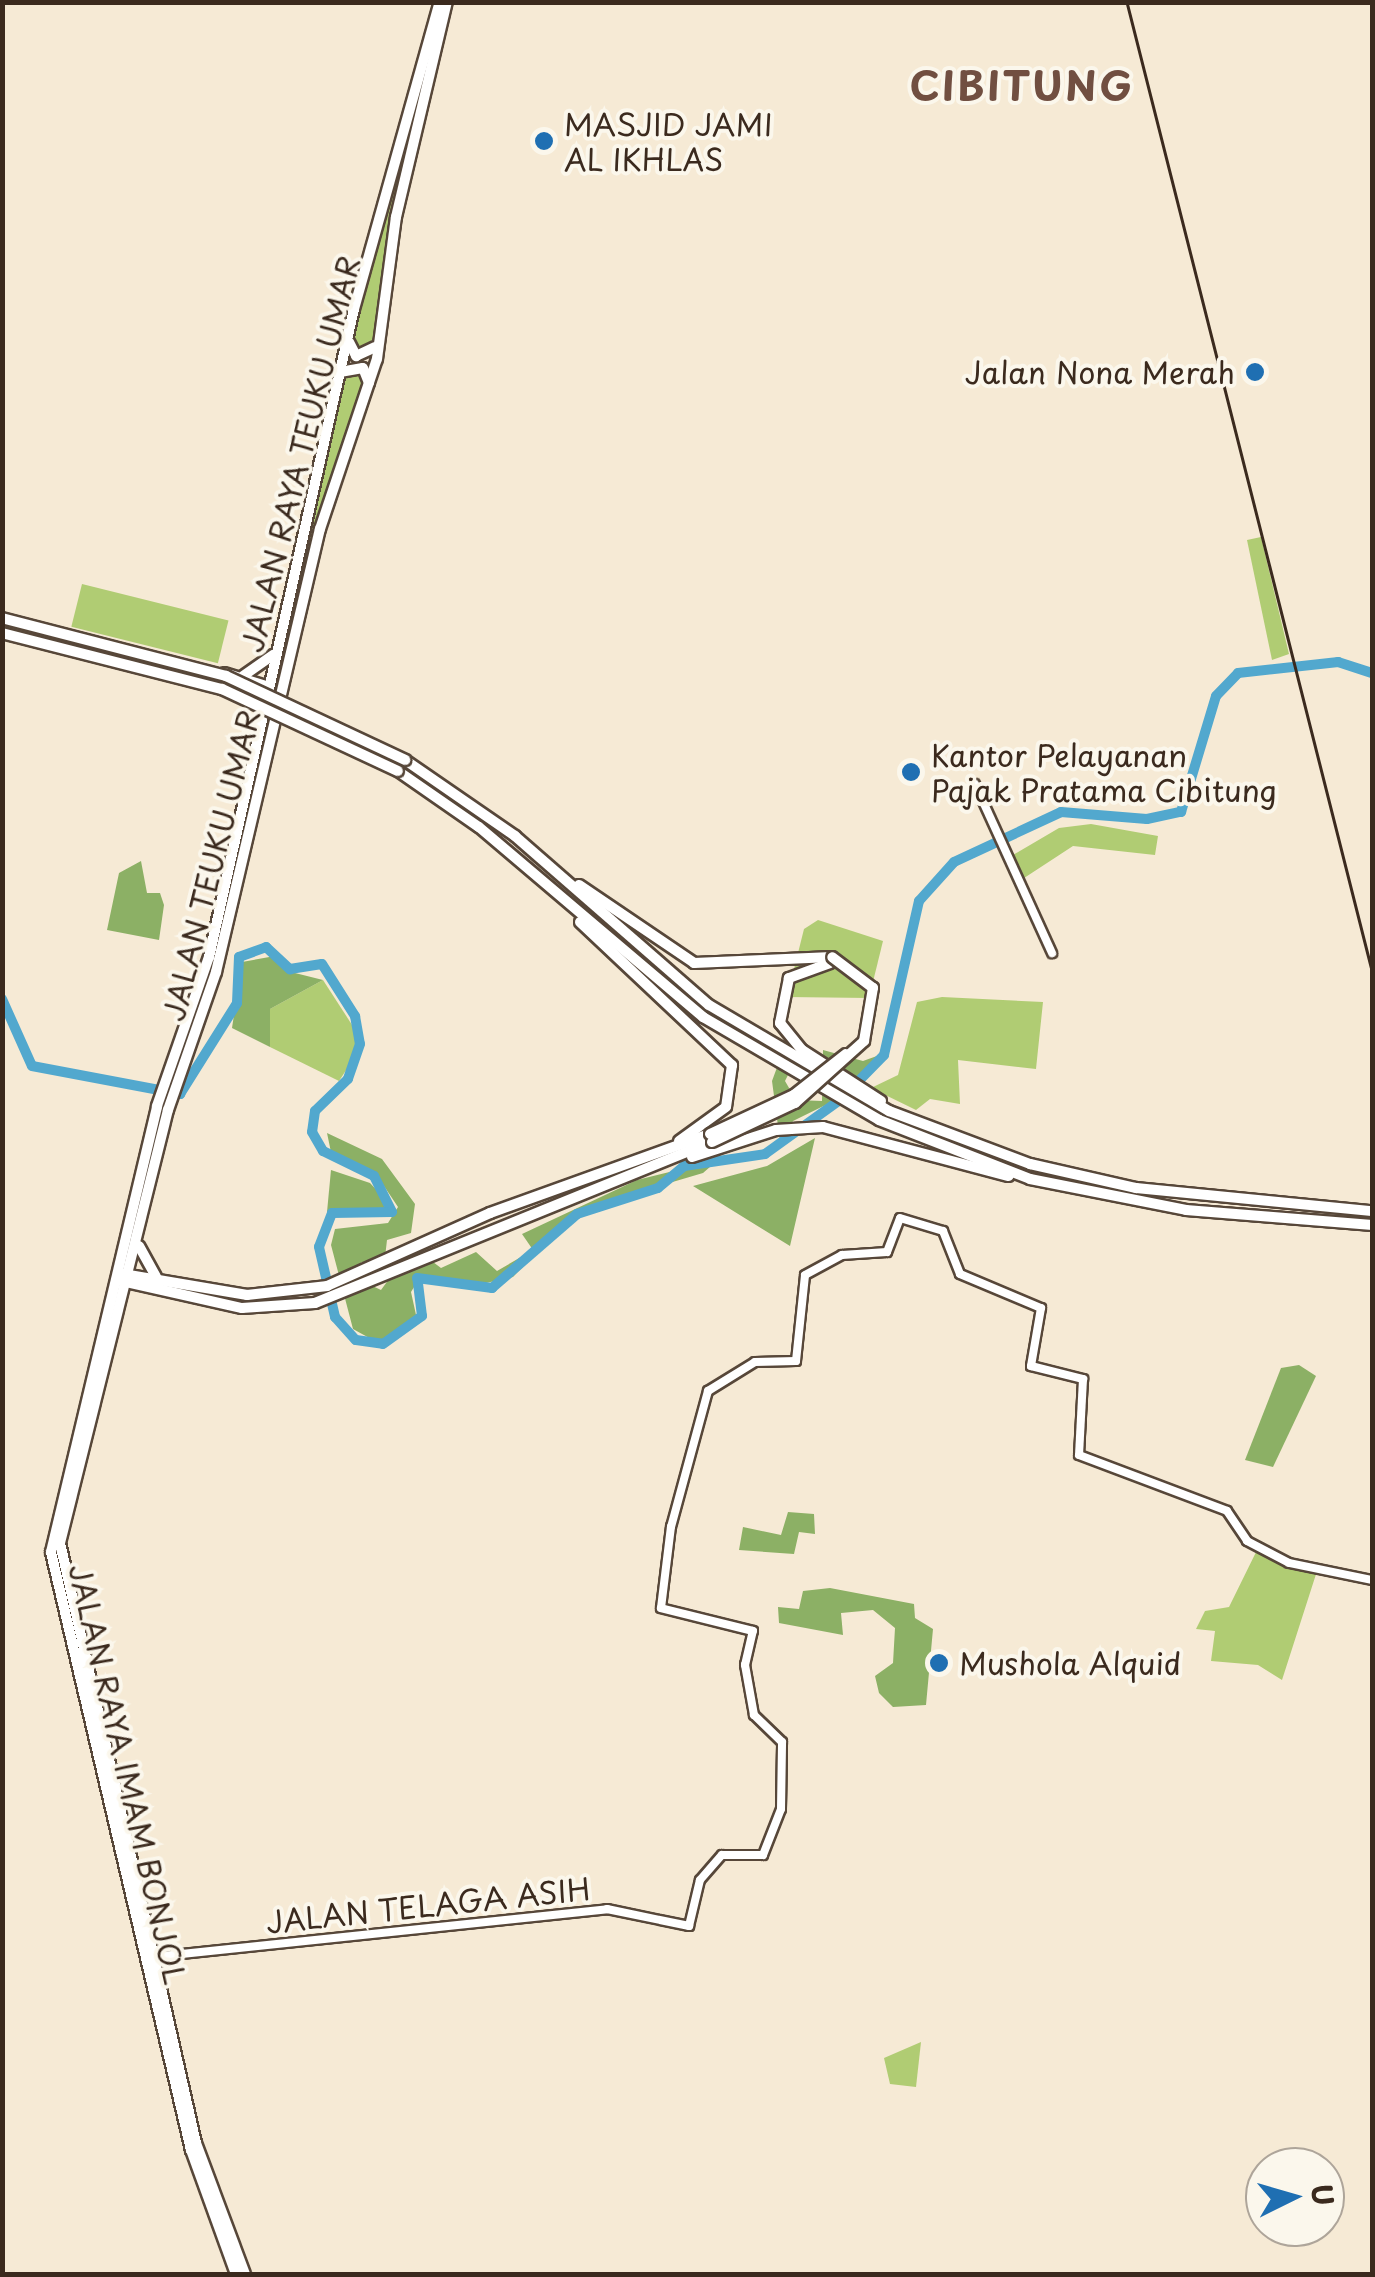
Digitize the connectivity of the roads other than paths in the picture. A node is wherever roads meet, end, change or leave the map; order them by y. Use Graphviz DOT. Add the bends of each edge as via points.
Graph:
graph roads {
  1 [pos="444,2"];
  2 [pos="348,339"];
  3 [pos="376,347"];
  4 [pos="340,373"];
  5 [pos="368,384"];
  6 [pos="2,620"];
  7 [pos="2,632"];
  8 [pos="278,645"];
  9 [pos="243,676"];
  10 [pos="269,686"];
  11 [pos="280,693"];
  12 [pos="232,697"];
  13 [pos="263,709"];
  14 [pos="258,729"];
  15 [pos="974,784"];
  16 [pos="514,836"];
  17 [pos="516,857"];
  18 [pos="234,860"];
  19 [pos="1052,954"];
  20 [pos="831,960"];
  21 [pos="835,1080"];
  22 [pos="162,1108"];
  23 [pos="713,1142"];
  24 [pos="642,1167"];
  25 [pos="1030,1179"];
  26 [pos="1372,1212"];
  27 [pos="140,1220"];
  28 [pos="1372,1225"];
  29 [pos="121,1277"];
  30 [pos="353,1283"];
  31 [pos="165,1288"];
  32 [pos="112,1329"];
  33 [pos="1372,1580"];
  34 [pos="110,1802"];
  35 [pos="153,1957"];
  36 [pos="184,2097"];
  37 [pos="236,2274"];
  38 [pos="245,2274"];
  1 -- 2 [label="highway, JALAN RAYA TEUKU UMAR"];
  1 -- 3 [label="highway, JALAN RAYA TEUKU UMAR"];
  2 -- 3 [label="highway" via="356,356"];
  2 -- 4 [label="highway, JALAN RAYA TEUKU UMAR"];
  3 -- 5 [label="highway, JALAN RAYA TEUKU UMAR"];
  4 -- 5 [label="highway" via="363,368"];
  4 -- 8 [label="highway, JALAN RAYA TEUKU UMAR"];
  5 -- 11 [label="highway, JALAN RAYA TEUKU UMAR"];
  6 -- 9 [label="main road"];
  6 -- 16 [label="highway, bridge" via="226,676 405,760"];
  7 -- 12 [label="main road"];
  7 -- 17 [label="highway, bridge" via="222,689 398,771"];
  8 -- 9 [label="highway" via="266,666"];
  8 -- 10 [label="highway, JALAN RAYA TEUKU UMAR"];
  9 -- 10 [label="main road"];
  10 -- 13 [label="highway, JALAN TEUKU UMAR"];
  11 -- 13 [label="highway"];
  11 -- 18 [label="highway, JALAN TEUKU UMAR"];
  12 -- 13 [label="main road"];
  12 -- 14 [label="highway" via="254,710"];
  13 -- 14 [label="highway, JALAN TEUKU UMAR"];
  14 -- 18 [label="highway, JALAN TEUKU UMAR"];
  15 -- 19 [label="street" via="1008,844"];
  16 -- 20 [label="highway" via="694,964"];
  16 -- 21 [label="highway" via="708,1005"];
  17 -- 24 [label="highway" via="732,1065 734,1090 717,1118"];
  17 -- 25 [label="highway" via="668,991 816,1089"];
  18 -- 22 [label="highway, JALAN TEUKU UMAR" via="216,972"];
  20 -- 21 [label="highway" via="792,974 777,1014 790,1041"];
  20 -- 23 [label="highway, bridge" via="873,988 864,1041 796,1103"];
  21 -- 26 [label="highway" via="922,1126 1030,1164 1219,1199"];
  22 -- 27 [label="highway, JALAN RAYA IMAM BONJOL"];
  22 -- 29 [label="highway, JALAN RAYA IMAM BONJOL"];
  23 -- 24 [label="highway"];
  23 -- 25 [label="highway" via="802,1127 872,1136"];
  24 -- 30 [label="highway"];
  24 -- 30 [label="highway" via="490,1212"];
  25 -- 28 [label="highway" via="1218,1213"];
  27 -- 29 [label="highway, JALAN RAYA IMAM BONJOL"];
  27 -- 31 [label="highway" via="140,1261"];
  29 -- 31 [label="highway"];
  29 -- 32 [label="highway, JALAN RAYA IMAM BONJOL"];
  29 -- 34 [label="highway, JALAN RAYA IMAM BONJOL" via="51,1552"];
  30 -- 31 [label="highway" via="260,1296"];
  30 -- 31 [label="highway" via="315,1303 253,1309"];
  31 -- 32 [label="highway" via="132,1293"];
  32 -- 34 [label="highway, JALAN RAYA IMAM BONJOL" via="60,1563"];
  33 -- 35 [label="street, JALAN TELAGA ASIH" via="1319,1574 1247,1541 1226,1511 1079,1455 1083,1379 1031,1366 1041,1308 960,1274 944,1231 900,1218 887,1252 842,1255 805,1275 796,1361 755,1362 708,1392 671,1527 661,1608 752,1628 745,1665 754,1715 782,1742 781,1806 763,1856 722,1855 700,1880 689,1926 607,1909"];
  34 -- 35 [label="highway, JALAN RAYA IMAM BONJOL"];
  34 -- 36 [label="highway, JALAN RAYA IMAM BONJOL"];
  35 -- 36 [label="highway, JALAN RAYA IMAM BONJOL"];
  36 -- 37 [label="highway, JALAN RAYA IMAM BONJOL"];
  36 -- 38 [label="highway, JALAN RAYA IMAM BONJOL"];
}
